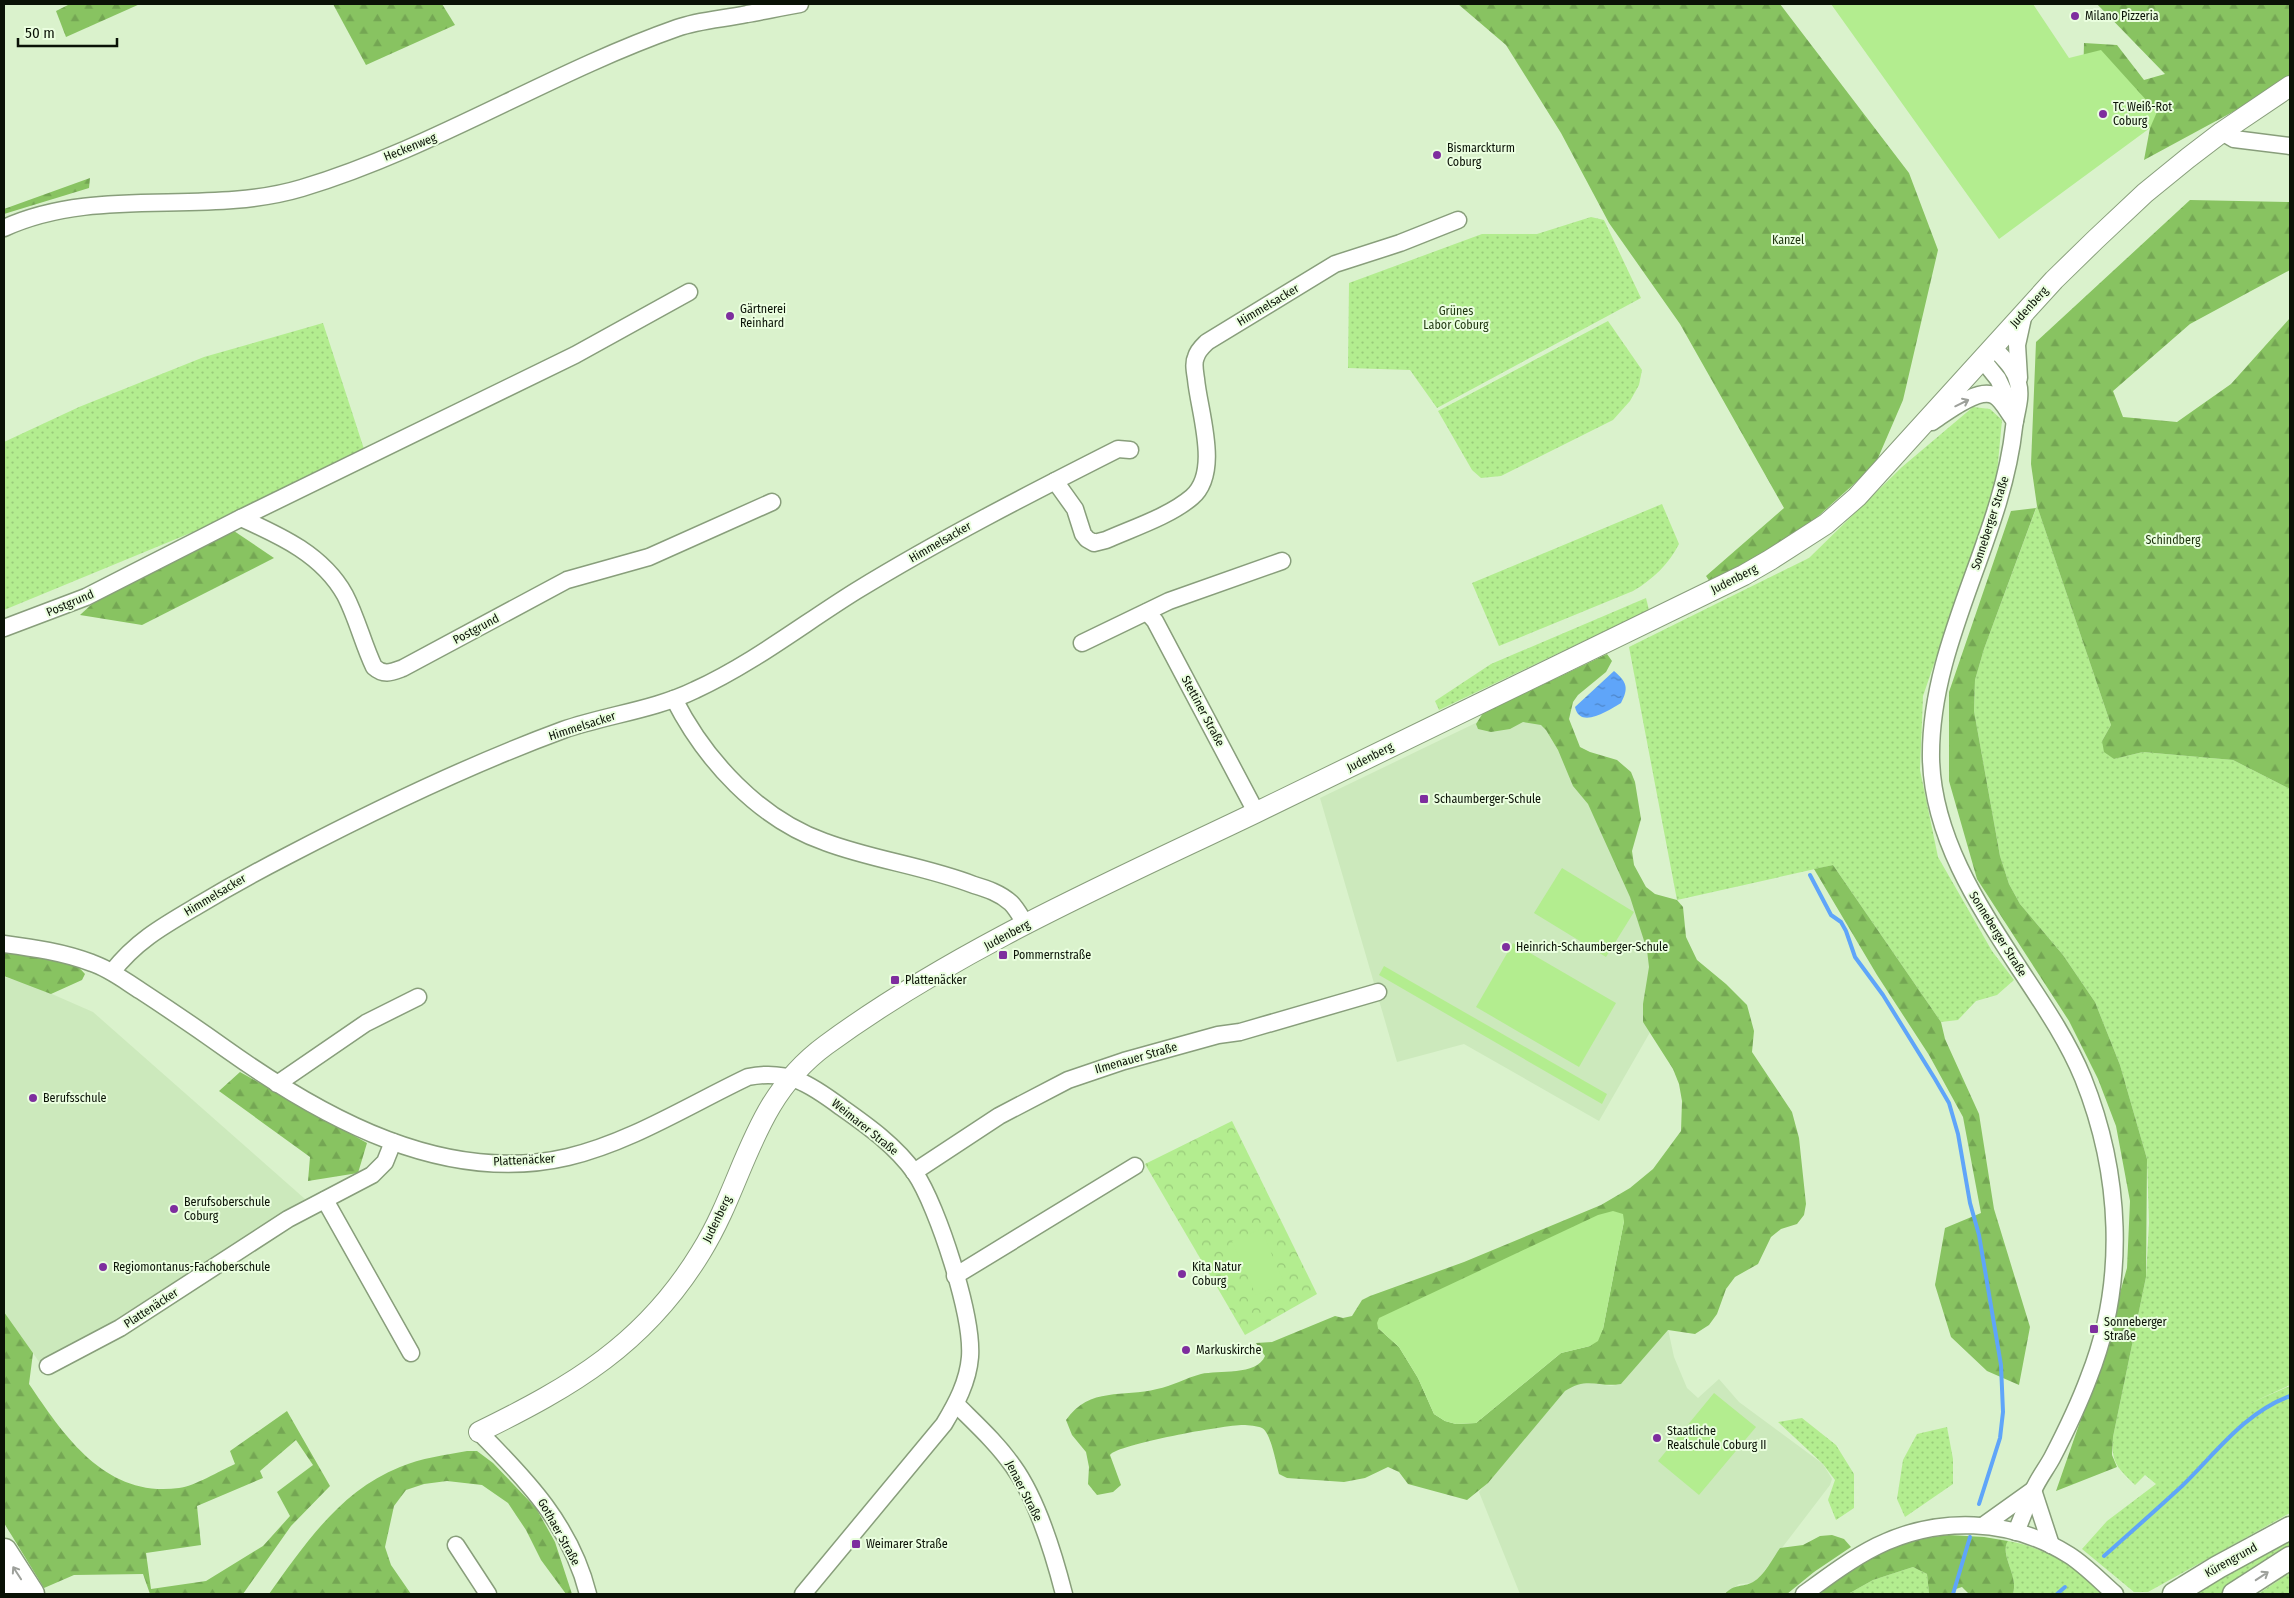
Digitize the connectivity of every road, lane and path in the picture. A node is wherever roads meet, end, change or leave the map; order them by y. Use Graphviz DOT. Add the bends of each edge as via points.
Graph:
graph roads {
  1 [pos="800,4"];
  2 [pos="2290,86"];
  3 [pos="2222,132"];
  4 [pos="2290,146"];
  5 [pos="1458,220"];
  6 [pos="4,228"];
  7 [pos="689,292"];
  8 [pos="2024,313"];
  9 [pos="1987,353"];
  10 [pos="2020,393"];
  11 [pos="2015,421"];
  12 [pos="1908,440"];
  13 [pos="1130,450"];
  14 [pos="1055,481"];
  15 [pos="772,502"];
  16 [pos="241,518"];
  17 [pos="1282,561"];
  18 [pos="1146,612"];
  19 [pos="4,628"];
  20 [pos="1082,643"];
  21 [pos="674,699"];
  22 [pos="1256,812"];
  23 [pos="1026,924"];
  24 [pos="4,944"];
  25 [pos="112,972"];
  26 [pos="1378,992"];
  27 [pos="418,998"];
  28 [pos="790,1077"];
  29 [pos="277,1084"];
  30 [pos="393,1142"];
  31 [pos="1135,1166"];
  32 [pos="914,1172"];
  33 [pos="325,1200"];
  34 [pos="955,1276"];
  35 [pos="411,1353"];
  36 [pos="48,1366"];
  37 [pos="956,1404"];
  38 [pos="479,1432"];
  39 [pos="2033,1490"];
  40 [pos="1984,1525"];
  41 [pos="2290,1528"];
  42 [pos="2021,1533"];
  43 [pos="456,1545"];
  44 [pos="2051,1545"];
  45 [pos="4,1552"];
  46 [pos="2289,1560"];
  47 [pos="4,1587"];
  48 [pos="805,1593"];
  49 [pos="9,1594"];
  50 [pos="31,1594"];
  51 [pos="488,1594"];
  52 [pos="588,1594"];
  53 [pos="1064,1594"];
  54 [pos="1804,1594"];
  55 [pos="2115,1594"];
  56 [pos="2174,1594"];
  57 [pos="2234,1594"];
  1 -- 6 [label="street, Heckenweg" via="676,28 427,140 301,188 244,199 108,204 59,210"];
  2 -- 3 [label="street, Judenberg"];
  3 -- 4 [label="street" via="2234,139"];
  3 -- 8 [label="street, Judenberg" via="2145,193"];
  5 -- 14 [label="street, Himmelsacker" via="1334,264 1200,349 1195,362 1207,462 1199,490 1176,508 1094,543 1086,539 1075,510"];
  7 -- 16 [label="street, Postgrund" via="575,355"];
  8 -- 9 [label="street, Judenberg"];
  8 -- 10 [label="street, Sonneberger Straße" via="2017,345"];
  9 -- 10 [label="street, Sonneberger Straße" via="2012,368 2018,378"];
  9 -- 11 [label="street, Sonneberger Straße" via="1991,368 2006,392"];
  9 -- 12 [label="street, Judenberg"];
  10 -- 11 [label="street, Sonneberger Straße"];
  12 -- 11 [label="street, one-way" via="1958,404 1980,395 1998,398"];
  11 -- 39 [label="street, Sonneberger Straße" via="2007,474 1962,606 1935,706 1931,756 1936,796 1952,850 1990,924 2072,1056 2097,1119 2111,1183 2114,1271 2104,1330 2091,1374 2075,1411"];
  12 -- 22 [label="street, Judenberg" via="1857,497 1826,524 1770,560"];
  13 -- 14 [label="street, Himmelsacker" via="1118,449"];
  14 -- 21 [label="street, Himmelsacker" via="954,533 726,674"];
  15 -- 16 [label="street, Postgrund" via="649,557 574,577 388,673 374,667 345,595 316,560 285,537"];
  16 -- 19 [label="street, Postgrund" via="68,605"];
  17 -- 18 [label="street"];
  18 -- 20 [label="street"];
  18 -- 22 [label="street, Stettiner Straße" via="1155,621"];
  21 -- 23 [label="street" via="696,736 725,772 777,818 824,842 996,893 1010,903"];
  21 -- 25 [label="street, Himmelsacker" via="566,730 414,791 246,877 158,929 126,954"];
  22 -- 23 [label="street, Judenberg"];
  23 -- 28 [label="street, Judenberg" via="903,994 826,1046"];
  24 -- 25 [label="street, Plattenäcker" via="67,954"];
  25 -- 29 [label="street, Plattenäcker"];
  26 -- 32 [label="street, Ilmenauer Straße" via="1124,1061 1068,1080 999,1116"];
  27 -- 29 [label="street" via="366,1024"];
  28 -- 30 [label="street, Plattenäcker" via="766,1073 748,1077 620,1140 549,1160 486,1162 430,1154"];
  28 -- 32 [label="street, Weimarer Straße" via="824,1095 872,1129 902,1156"];
  28 -- 38 [label="street, Judenberg" via="764,1116 702,1250 673,1292 641,1329 573,1382 541,1402"];
  29 -- 30 [label="street, Plattenäcker" via="331,1114"];
  30 -- 33 [label="street, Plattenäcker" via="379,1170"];
  31 -- 34 [label="street"];
  32 -- 34 [label="street, Weimarer Straße" via="939,1222"];
  33 -- 35 [label="street"];
  33 -- 36 [label="street, Plattenäcker" via="288,1219 120,1328"];
  34 -- 37 [label="street, Weimarer Straße" via="968,1323 970,1358"];
  37 -- 48 [label="street, Weimarer Straße" via="944,1424"];
  37 -- 53 [label="street, Jenaer Straße" via="996,1443 1015,1468 1050,1546"];
  38 -- 52 [label="street, Gothaer Straße" via="545,1504 575,1557"];
  39 -- 40 [label="street, Sonneberger Straße"];
  39 -- 42 [label="street, Sonneberger Straße"];
  39 -- 44 [label="street"];
  40 -- 42 [label="street"];
  40 -- 54 [label="street" via="1950,1526 1906,1535 1867,1551"];
  41 -- 56 [label="main road, Kürengrund"];
  42 -- 44 [label="street"];
  43 -- 51 [label="street"];
  44 -- 55 [label="street" via="2071,1556"];
  50 -- 45 [label="highway, one-way"];
  57 -- 46 [label="main road, one-way"];
  47 -- 49 [label="highway"];
}
